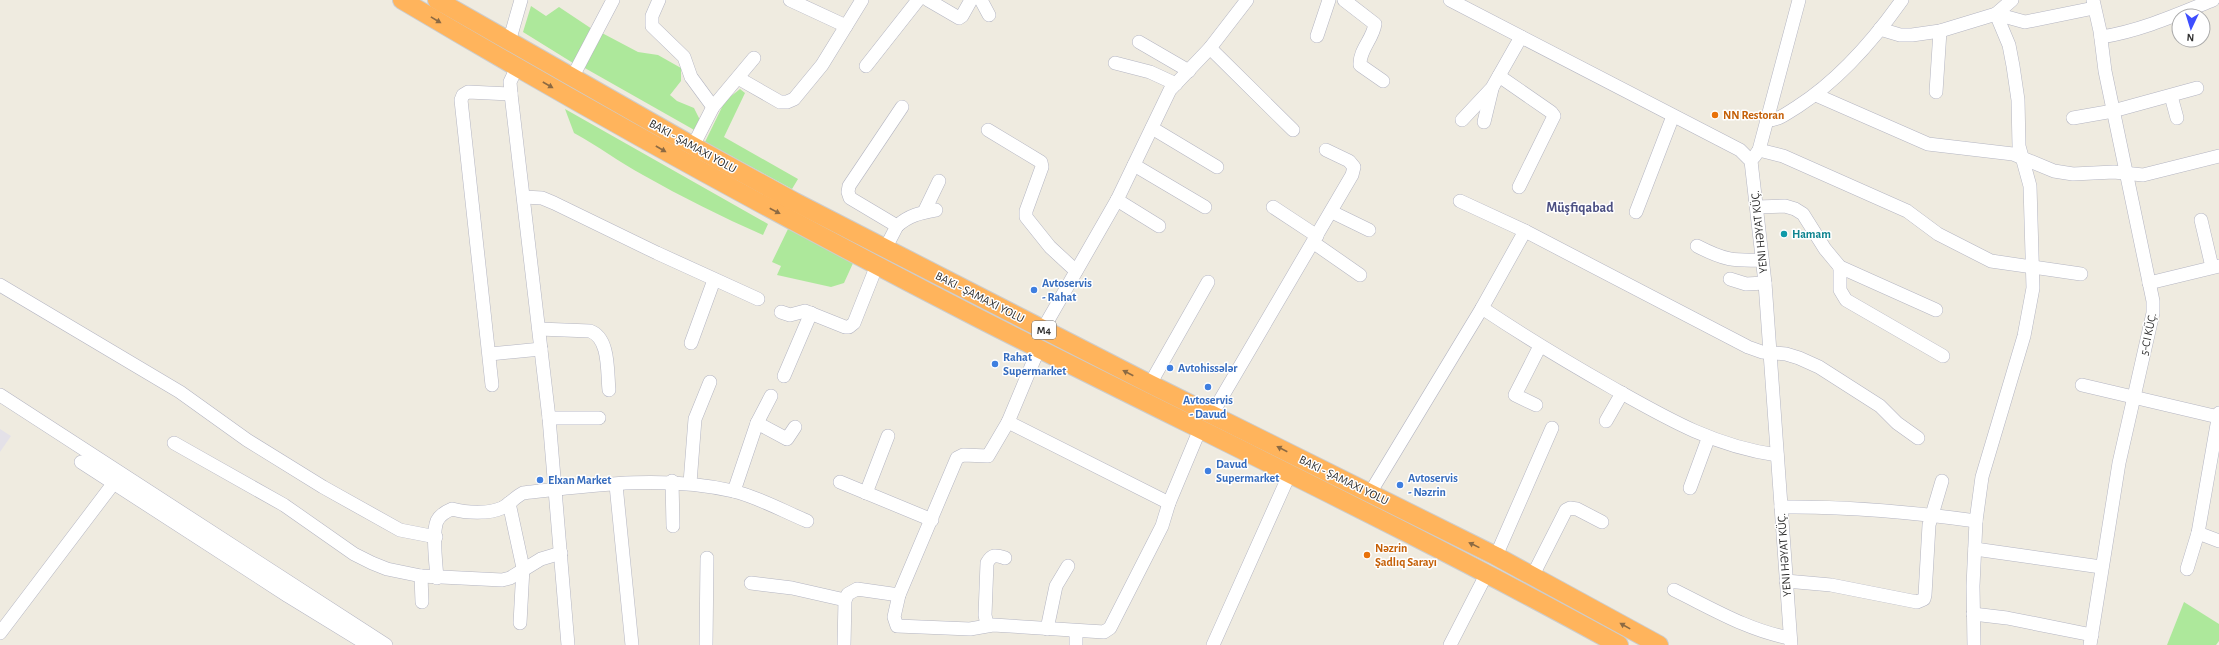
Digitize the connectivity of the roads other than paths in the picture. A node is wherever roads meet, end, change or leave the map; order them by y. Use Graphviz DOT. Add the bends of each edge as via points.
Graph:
graph roads {
  1 [pos="402,0"];
  2 [pos="521,0"];
  3 [pos="613,0"];
  4 [pos="659,0"];
  5 [pos="790,0"];
  6 [pos="862,0"];
  7 [pos="918,0"];
  8 [pos="928,0"];
  9 [pos="971,0"];
  10 [pos="980,0"];
  11 [pos="1248,0"];
  12 [pos="1329,0"];
  13 [pos="1344,0"];
  14 [pos="1450,0"];
  15 [pos="1799,0"];
  16 [pos="1902,0"];
  17 [pos="2012,0"];
  18 [pos="2213,0"];
  19 [pos="448,3"];
  20 [pos="2094,4"];
  21 [pos="1996,14"];
  22 [pos="989,15"];
  23 [pos="846,26"];
  24 [pos="1880,29"];
  25 [pos="1940,31"];
  26 [pos="1317,36"];
  27 [pos="1521,37"];
  28 [pos="2101,37"];
  29 [pos="509,42"];
  30 [pos="1138,42"];
  31 [pos="1210,48"];
  32 [pos="754,58"];
  33 [pos="1115,63"];
  34 [pos="866,66"];
  35 [pos="517,67"];
  36 [pos="1189,72"];
  37 [pos="1499,76"];
  38 [pos="572,78"];
  39 [pos="738,78"];
  40 [pos="1383,81"];
  41 [pos="1176,84"];
  42 [pos="1492,88"];
  43 [pos="2197,88"];
  44 [pos="1936,92"];
  45 [pos="511,94"];
  46 [pos="1816,95"];
  47 [pos="2171,96"];
  48 [pos="713,107"];
  49 [pos="902,107"];
  50 [pos="2113,111"];
  51 [pos="1673,116"];
  52 [pos="2073,118"];
  53 [pos="2177,118"];
  54 [pos="1462,120"];
  55 [pos="1766,120"];
  56 [pos="1484,122"];
  57 [pos="1152,128"];
  58 [pos="988,130"];
  59 [pos="1293,130"];
  60 [pos="693,146"];
  61 [pos="1326,150"];
  62 [pos="1759,150"];
  63 [pos="2219,156"];
  64 [pos="2022,157"];
  65 [pos="1751,161"];
  66 [pos="1134,165"];
  67 [pos="1217,167"];
  68 [pos="2127,173"];
  69 [pos="939,181"];
  70 [pos="1519,187"];
  71 [pos="524,197"];
  72 [pos="1116,200"];
  73 [pos="1460,201"];
  74 [pos="1204,207"];
  75 [pos="1273,207"];
  76 [pos="1757,207"];
  77 [pos="1332,212"];
  78 [pos="1636,212"];
  79 [pos="2201,220"];
  80 [pos="897,226"];
  81 [pos="1158,226"];
  82 [pos="1369,230"];
  83 [pos="1525,231"];
  84 [pos="1315,240"];
  85 [pos="1697,246"];
  86 [pos="881,257"];
  87 [pos="1762,260"];
  88 [pos="2033,265"];
  89 [pos="2216,266"];
  90 [pos="1840,267"];
  91 [pos="1076,271"];
  92 [pos="2081,274"];
  93 [pos="1360,275"];
  94 [pos="1730,279"];
  95 [pos="714,280"];
  96 [pos="1208,282"];
  97 [pos="1764,283"];
  98 [pos="2149,283"];
  99 [pos="0,285"];
  100 [pos="758,299"];
  101 [pos="1482,308"];
  102 [pos="1936,310"];
  103 [pos="781,312"];
  104 [pos="812,313"];
  105 [pos="539,329"];
  106 [pos="1043,330"];
  107 [pos="691,343"];
  108 [pos="1540,346"];
  109 [pos="1039,348"];
  110 [pos="541,349"];
  111 [pos="1770,353"];
  112 [pos="490,354"];
  113 [pos="1943,356"];
  114 [pos="784,376"];
  115 [pos="710,382"];
  116 [pos="1150,384"];
  117 [pos="492,385"];
  118 [pos="2082,385"];
  119 [pos="609,390"];
  120 [pos="1622,393"];
  121 [pos="0,395"];
  122 [pos="771,396"];
  123 [pos="2132,397"];
  124 [pos="1536,405"];
  125 [pos="1212,414"];
  126 [pos="2219,415"];
  127 [pos="549,418"];
  128 [pos="599,418"];
  129 [pos="1606,421"];
  130 [pos="1008,422"];
  131 [pos="757,423"];
  132 [pos="795,427"];
  133 [pos="1552,428"];
  134 [pos="1200,429"];
  135 [pos="888,436"];
  136 [pos="1918,438"];
  137 [pos="1708,439"];
  138 [pos="174,443"];
  139 [pos="1777,455"];
  140 [pos="81,462"];
  141 [pos="1290,473"];
  142 [pos="117,478"];
  143 [pos="672,481"];
  144 [pos="1942,481"];
  145 [pos="840,482"];
  146 [pos="690,483"];
  147 [pos="616,485"];
  148 [pos="1690,488"];
  149 [pos="555,490"];
  150 [pos="734,491"];
  151 [pos="1370,492"];
  152 [pos="866,493"];
  153 [pos="1169,502"];
  154 [pos="509,503"];
  155 [pos="1781,507"];
  156 [pos="1932,515"];
  157 [pos="932,520"];
  158 [pos="807,521"];
  159 [pos="1976,521"];
  160 [pos="1602,522"];
  161 [pos="674,526"];
  162 [pos="2198,533"];
  163 [pos="436,537"];
  164 [pos="2219,541"];
  165 [pos="1975,549"];
  166 [pos="561,553"];
  167 [pos="1496,556"];
  168 [pos="707,558"];
  169 [pos="1006,558"];
  170 [pos="1068,566"];
  171 [pos="2101,567"];
  172 [pos="523,568"];
  173 [pos="2187,569"];
  174 [pos="1487,573"];
  175 [pos="1533,575"];
  176 [pos="421,576"];
  177 [pos="437,578"];
  178 [pos="1786,581"];
  179 [pos="751,583"];
  180 [pos="1674,590"];
  181 [pos="899,595"];
  182 [pos="845,600"];
  183 [pos="422,602"];
  184 [pos="1973,614"];
  185 [pos="520,623"];
  186 [pos="987,625"];
  187 [pos="1047,629"];
  188 [pos="1076,630"];
  189 [pos="0,633"];
  190 [pos="2091,640"];
  191 [pos="1791,642"];
  192 [pos="368,645"];
  193 [pos="386,645"];
  194 [pos="568,645"];
  195 [pos="632,645"];
  196 [pos="706,645"];
  197 [pos="844,645"];
  198 [pos="1076,645"];
  199 [pos="1213,645"];
  200 [pos="1450,645"];
  201 [pos="1619,645"];
  202 [pos="1659,645"];
  203 [pos="1974,645"];
  1 -- 35 [label="highway, M4, one-way"];
  2 -- 29 [label="street"];
  3 -- 38 [label="street"];
  4 -- 48 [label="street" via="652,16 652,26 684,57 691,76"];
  5 -- 23 [label="street"];
  6 -- 23 [label="street"];
  7 -- 34 [label="street"];
  8 -- 9 [label="street" via="959,18"];
  10 -- 22 [label="street"];
  11 -- 31 [label="street"];
  12 -- 26 [label="street"];
  13 -- 40 [label="street" via="1375,24 1360,57 1360,65"];
  14 -- 27 [label="street"];
  15 -- 55 [label="street"];
  16 -- 24 [label="street"];
  17 -- 21 [label="street"];
  18 -- 28 [label="street" via="2152,24"];
  19 -- 29 [label="highway, M4"];
  20 -- 21 [label="street" via="2025,22"];
  20 -- 28 [label="street, 5-CI KÜÇ."];
  21 -- 25 [label="street"];
  21 -- 64 [label="street" via="2009,45 2013,66"];
  23 -- 39 [label="street" via="822,65 794,99 780,102"];
  24 -- 25 [label="street" via="1900,35"];
  24 -- 46 [label="street" via="1846,67"];
  25 -- 44 [label="street"];
  27 -- 37 [label="street"];
  27 -- 51 [label="street"];
  28 -- 50 [label="street, 5-CI KÜÇ."];
  29 -- 38 [label="highway, M4"];
  30 -- 36 [label="street"];
  31 -- 36 [label="street"];
  31 -- 59 [label="street"];
  32 -- 39 [label="street"];
  33 -- 41 [label="street" via="1150,72"];
  35 -- 45 [label="street" via="510,82"];
  35 -- 86 [label="highway, M4, one-way" via="684,162"];
  36 -- 41 [label="street"];
  37 -- 42 [label="street"];
  37 -- 70 [label="street" via="1554,116"];
  38 -- 60 [label="highway, M4"];
  39 -- 48 [label="street"];
  41 -- 57 [label="street" via="1166,98"];
  42 -- 54 [label="street"];
  42 -- 56 [label="street"];
  43 -- 47 [label="street"];
  45 -- 71 [label="street"];
  45 -- 112 [label="street" via="468,92 461,100"];
  46 -- 55 [label="street" via="1779,118"];
  46 -- 64 [label="street" via="1928,144 2001,152"];
  47 -- 50 [label="street"];
  47 -- 53 [label="street"];
  48 -- 60 [label="street"];
  49 -- 80 [label="street" via="849,186 848,192 850,198"];
  50 -- 52 [label="street"];
  50 -- 68 [label="street, 5-CI KÜÇ."];
  51 -- 65 [label="street" via="1740,150"];
  51 -- 78 [label="street"];
  55 -- 62 [label="street"];
  57 -- 66 [label="street"];
  57 -- 67 [label="street"];
  58 -- 91 [label="street" via="1041,162 1042,167 1026,217 1050,248"];
  60 -- 86 [label="highway, M4"];
  61 -- 77 [label="street" via="1348,161 1354,167"];
  62 -- 65 [label="street"];
  62 -- 88 [label="street" via="1783,156 1907,211 1938,234 1987,259"];
  63 -- 68 [label="street" via="2143,175"];
  64 -- 68 [label="street" via="2054,171 2073,174"];
  64 -- 88 [label="street" via="2030,186"];
  65 -- 76 [label="street, YENI HƏYAT KÜÇ."];
  66 -- 72 [label="street"];
  66 -- 74 [label="street"];
  68 -- 98 [label="street, 5-CI KÜÇ."];
  69 -- 80 [label="street" via="930,211 907,218"];
  71 -- 95 [label="street" via="542,198 554,203"];
  71 -- 105 [label="street"];
  72 -- 81 [label="street"];
  72 -- 91 [label="street"];
  73 -- 83 [label="street"];
  75 -- 84 [label="street"];
  76 -- 87 [label="street, YENI HƏYAT KÜÇ."];
  76 -- 90 [label="street" via="1784,206 1803,214"];
  77 -- 82 [label="street"];
  77 -- 84 [label="street"];
  79 -- 89 [label="street"];
  80 -- 86 [label="street"];
  83 -- 101 [label="street"];
  83 -- 111 [label="street" via="1748,347"];
  84 -- 93 [label="street"];
  84 -- 125 [label="street"];
  85 -- 87 [label="street" via="1719,258 1737,261"];
  86 -- 104 [label="street" via="854,323 845,327"];
  86 -- 106 [label="highway, M4"];
  86 -- 109 [label="highway, M4"];
  87 -- 97 [label="street, YENI HƏYAT KÜÇ."];
  88 -- 92 [label="street"];
  88 -- 159 [label="street" via="2032,300 2027,325 1982,478"];
  89 -- 98 [label="street"];
  90 -- 102 [label="street"];
  90 -- 113 [label="street" via="1840,290 1846,300"];
  91 -- 106 [label="street"];
  94 -- 97 [label="street" via="1746,284"];
  95 -- 100 [label="street"];
  95 -- 107 [label="street"];
  96 -- 116 [label="street"];
  97 -- 111 [label="street, YENI HƏYAT KÜÇ."];
  98 -- 123 [label="street, 5-CI KÜÇ." via="2153,313"];
  99 -- 163 [label="street" via="180,392 247,440 323,487 400,530"];
  101 -- 108 [label="street"];
  101 -- 151 [label="street"];
  103 -- 104 [label="street" via="790,315 805,311"];
  104 -- 114 [label="street"];
  105 -- 110 [label="street"];
  105 -- 119 [label="street" via="595,332 604,344"];
  116 -- 106 [label="highway, M4, one-way"];
  108 -- 120 [label="street"];
  108 -- 124 [label="street" via="1515,395"];
  109 -- 130 [label="street"];
  109 -- 134 [label="highway, M4"];
  110 -- 112 [label="street"];
  110 -- 127 [label="street"];
  111 -- 136 [label="street" via="1786,354 1818,367 1880,406 1898,424"];
  111 -- 139 [label="street, YENI HƏYAT KÜÇ."];
  112 -- 117 [label="street"];
  115 -- 146 [label="street" via="695,419"];
  116 -- 125 [label="highway, M4"];
  118 -- 123 [label="street"];
  120 -- 129 [label="street"];
  120 -- 137 [label="street"];
  121 -- 142 [label="street"];
  122 -- 131 [label="street"];
  123 -- 126 [label="street"];
  123 -- 171 [label="street, 5-CI KÜÇ."];
  151 -- 125 [label="highway, M4, one-way"];
  126 -- 162 [label="street"];
  127 -- 128 [label="street"];
  127 -- 149 [label="street"];
  130 -- 153 [label="street"];
  130 -- 157 [label="street" via="988,456 963,454 957,458"];
  131 -- 132 [label="street" via="788,439"];
  131 -- 150 [label="street"];
  133 -- 167 [label="street"];
  134 -- 141 [label="highway, M4"];
  134 -- 153 [label="street"];
  135 -- 152 [label="street"];
  137 -- 139 [label="street" via="1754,452"];
  137 -- 148 [label="street"];
  138 -- 176 [label="street" via="284,505 354,554 387,569"];
  139 -- 155 [label="street, YENI HƏYAT KÜÇ."];
  140 -- 142 [label="street"];
  141 -- 174 [label="highway, M4"];
  141 -- 199 [label="street"];
  142 -- 189 [label="street"];
  142 -- 192 [label="street" via="288,596"];
  142 -- 193 [label="street"];
  143 -- 146 [label="street"];
  143 -- 147 [label="street"];
  143 -- 161 [label="street"];
  144 -- 156 [label="street"];
  145 -- 152 [label="street"];
  146 -- 150 [label="street"];
  147 -- 149 [label="street"];
  147 -- 195 [label="street"];
  149 -- 154 [label="street" via="523,493"];
  149 -- 166 [label="street"];
  150 -- 158 [label="street"];
  167 -- 151 [label="highway, M4, one-way"];
  152 -- 157 [label="street"];
  153 -- 188 [label="street" via="1162,526 1110,628 1104,632"];
  154 -- 163 [label="street" via="493,511 462,512 452,509 444,512 437,520"];
  154 -- 172 [label="street"];
  155 -- 156 [label="street" via="1815,506"];
  155 -- 178 [label="street, YENI HƏYAT KÜÇ."];
  156 -- 159 [label="street"];
  156 -- 178 [label="street" via="1929,525 1924,599 1917,602 1831,585"];
  157 -- 181 [label="street"];
  159 -- 165 [label="street"];
  160 -- 175 [label="street" via="1577,509 1566,510"];
  162 -- 164 [label="street"];
  162 -- 173 [label="street"];
  163 -- 177 [label="street"];
  165 -- 171 [label="street"];
  165 -- 184 [label="street"];
  166 -- 172 [label="street"];
  166 -- 194 [label="street"];
  167 -- 175 [label="highway, M4"];
  168 -- 196 [label="street"];
  169 -- 186 [label="street" via="995,555 987,563"];
  170 -- 187 [label="street" via="1056,586"];
  171 -- 190 [label="street, 5-CI KÜÇ."];
  172 -- 177 [label="street" via="510,578 502,580"];
  172 -- 185 [label="street"];
  174 -- 200 [label="street"];
  174 -- 201 [label="highway, M4"];
  202 -- 175 [label="highway, M4, one-way"];
  176 -- 177 [label="street"];
  176 -- 183 [label="street"];
  178 -- 191 [label="street, YENI HƏYAT KÜÇ."];
  179 -- 182 [label="street" via="792,588"];
  180 -- 191 [label="street" via="1731,618"];
  181 -- 182 [label="street" via="857,590 848,594"];
  181 -- 186 [label="street" via="894,617 897,626 970,629"];
  182 -- 197 [label="street"];
  184 -- 190 [label="street" via="2007,618"];
  184 -- 203 [label="street"];
  186 -- 187 [label="street"];
  187 -- 188 [label="street"];
  188 -- 198 [label="street"];
}
